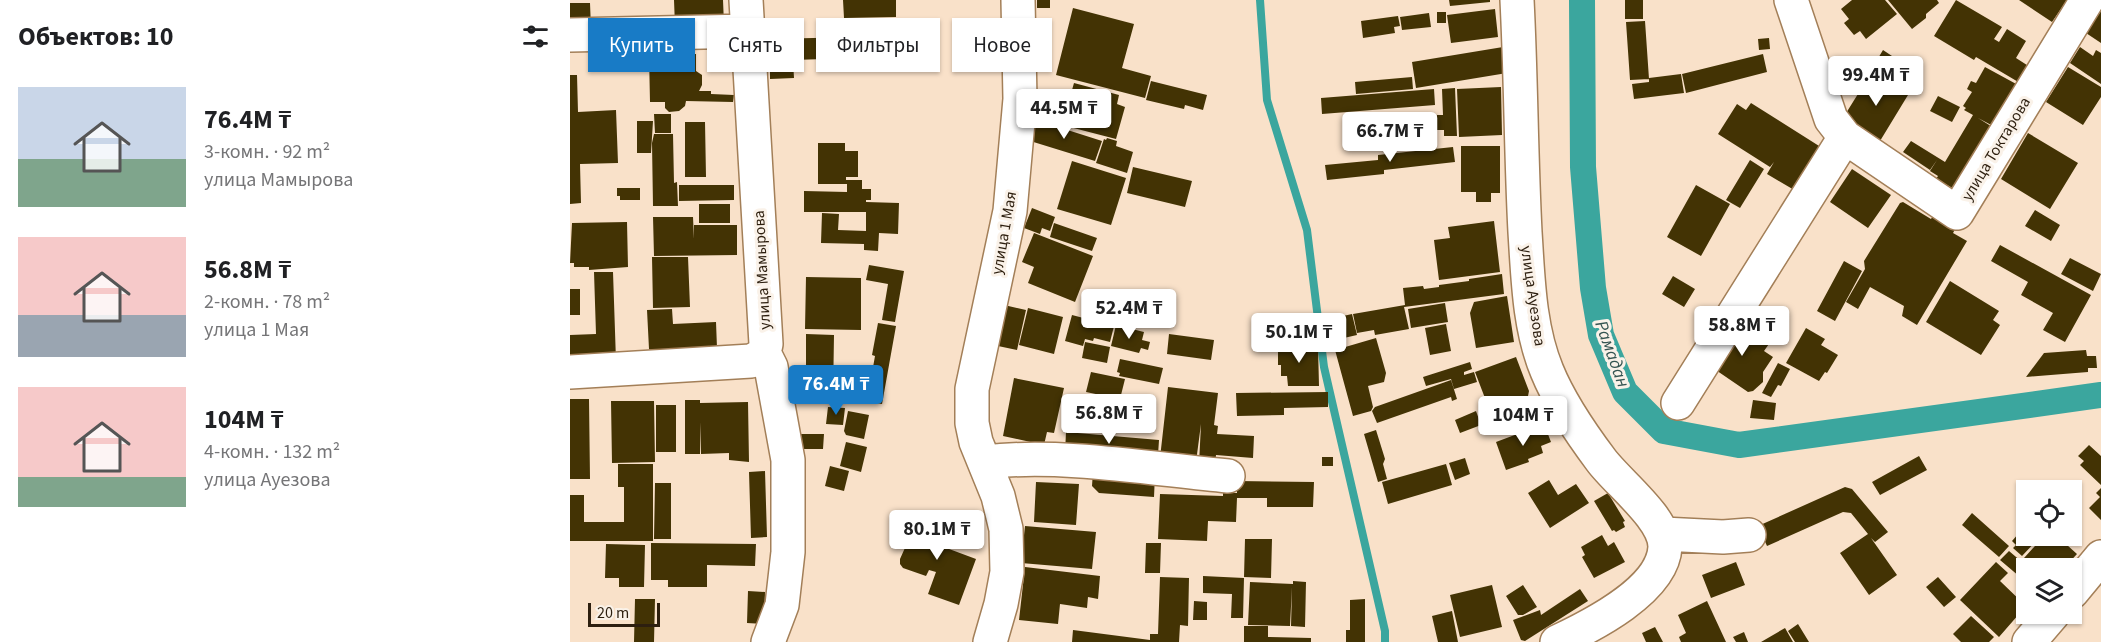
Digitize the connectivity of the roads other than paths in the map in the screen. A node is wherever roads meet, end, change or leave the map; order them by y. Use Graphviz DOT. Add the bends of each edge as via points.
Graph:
graph roads {
  1 [pos="1018,0"];
  2 [pos="1517,0"];
  3 [pos="1791,0"];
  4 [pos="2087,0"];
  5 [pos="747,16"];
  6 [pos="570,35"];
  7 [pos="1845,137"];
  8 [pos="764,353"];
  9 [pos="570,372"];
  10 [pos="1678,404"];
  11 [pos="985,462"];
  12 [pos="1228,476"];
  13 [pos="1663,534"];
  14 [pos="1749,536"];
  15 [pos="2101,557"];
  16 [pos="2082,580"];
  17 [pos="2044,624"];
  18 [pos="768,642"];
  19 [pos="990,642"];
  20 [pos="1557,642"];
  21 [pos="2029,642"];
  1 -- 11 [label="street, улица 1 Мая" via="1020,99 1010,212 972,389 972,423"];
  2 -- 13 [label="street, улица Ауезова" via="1522,183 1536,334 1562,405 1602,462"];
  3 -- 7 [label="street, улица Токтарова" via="1831,119"];
  4 -- 7 [label="street, улица Токтарова" via="1958,213"];
  5 -- 6 [label="street"];
  5 -- 8 [label="street, улица Мамырова"];
  7 -- 10 [label="street"];
  8 -- 9 [label="street" via="751,361"];
  8 -- 18 [label="street, улица Мамырова" via="771,367 788,460 788,552 782,605"];
  11 -- 12 [label="street" via="1088,462"];
  11 -- 19 [label="street, улица 1 Мая" via="1006,529 1007,551 1007,572"];
  13 -- 14 [label="street"];
  13 -- 20 [label="street" via="1660,567 1637,593"];
  15 -- 16 [label="street"];
  17 -- 21 [label="street"];
}
